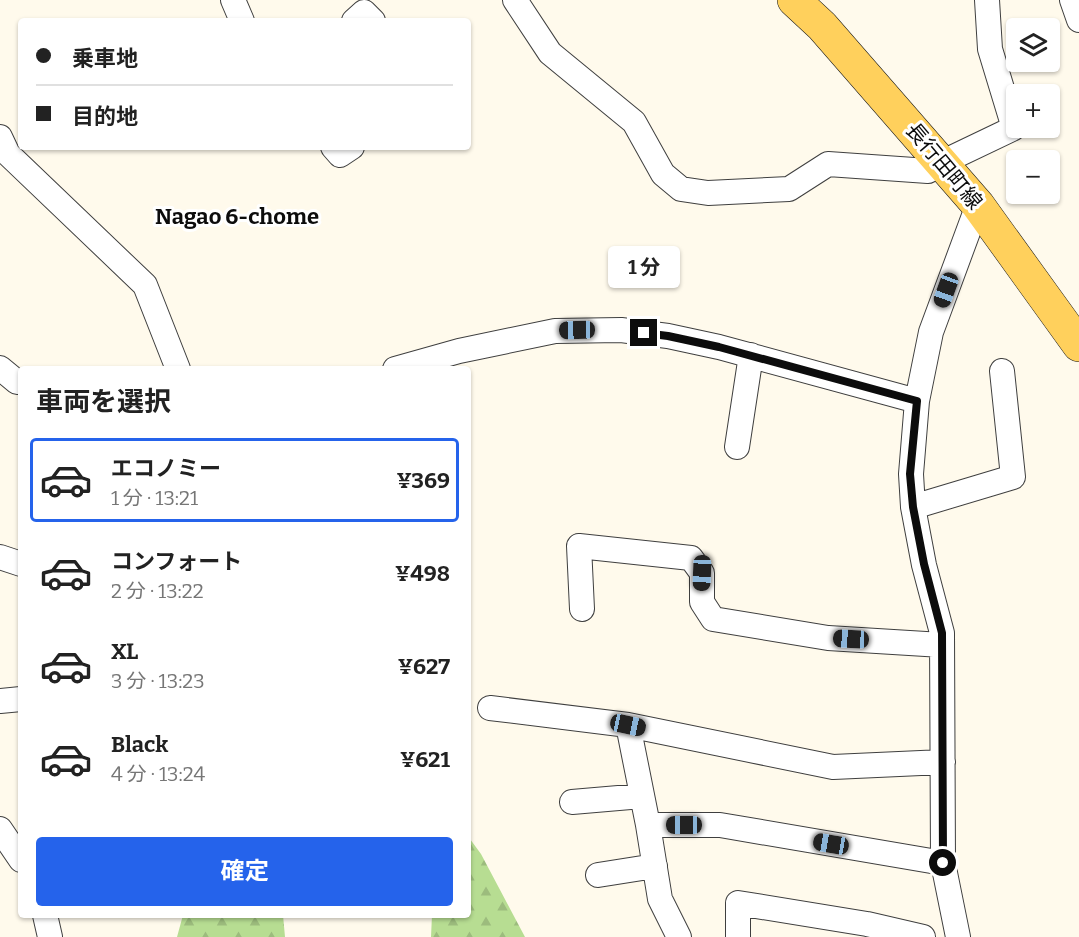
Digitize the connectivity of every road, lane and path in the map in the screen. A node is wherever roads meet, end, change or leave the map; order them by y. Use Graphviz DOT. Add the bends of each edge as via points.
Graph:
graph roads {
  1 [pos="233,0"];
  2 [pos="515,0"];
  3 [pos="794,0"];
  4 [pos="987,0"];
  5 [pos="1072,0"];
  6 [pos="241,18"];
  7 [pos="1079,20"];
  8 [pos="336,150"];
  9 [pos="348,150"];
  10 [pos="3,152"];
  11 [pos="943,162"];
  12 [pos="978,205"];
  13 [pos="1079,345"];
  14 [pos="751,356"];
  15 [pos="177,366"];
  16 [pos="406,366"];
  17 [pos="1002,371"];
  18 [pos="917,401"];
  19 [pos="737,447"];
  20 [pos="913,507"];
  21 [pos="0,557"];
  22 [pos="18,563"];
  23 [pos="582,609"];
  24 [pos="942,645"];
  25 [pos="18,699"];
  26 [pos="0,701"];
  27 [pos="490,708"];
  28 [pos="628,725"];
  29 [pos="943,762"];
  30 [pos="642,796"];
  31 [pos="572,802"];
  32 [pos="648,825"];
  33 [pos="0,829"];
  34 [pos="18,856"];
  35 [pos="943,863"];
  36 [pos="655,866"];
  37 [pos="598,875"];
  38 [pos="46,918"];
  39 [pos="50,937"];
  40 [pos="679,937"];
  41 [pos="738,937"];
  42 [pos="923,937"];
  43 [pos="958,937"];
  1 -- 6 [label="street"];
  2 -- 11 [label="street" via="550,53 634,122 663,174 681,189 708,193 789,189 828,164 928,171"];
  3 -- 11 [label="main road, 長行田町線" via="822,26"];
  4 -- 11 [label="street" via="990,50 1014,128"];
  5 -- 7 [label="street"];
  8 -- 9 [label="street" via="340,155"];
  10 -- 15 [label="street" via="145,285"];
  11 -- 12 [label="main road, 長行田町線"];
  12 -- 13 [label="main road, 長行田町線"];
  12 -- 18 [label="street" via="931,332"];
  14 -- 16 [label="street" via="668,336 621,330 555,331"];
  14 -- 18 [label="street"];
  14 -- 19 [label="street"];
  17 -- 20 [label="street" via="1013,477"];
  18 -- 20 [label="street" via="910,474"];
  20 -- 24 [label="street"];
  21 -- 22 [label="street"];
  23 -- 24 [label="street" via="579,546 691,558 702,573 702,602 713,619 828,638"];
  24 -- 29 [label="street"];
  25 -- 26 [label="street"];
  27 -- 28 [label="street"];
  28 -- 29 [label="street" via="833,767"];
  28 -- 30 [label="street"];
  29 -- 35 [label="street"];
  30 -- 31 [label="street"];
  30 -- 32 [label="street"];
  32 -- 35 [label="street" via="720,825"];
  32 -- 36 [label="street"];
  33 -- 34 [label="street"];
  35 -- 43 [label="street"];
  36 -- 37 [label="street"];
  36 -- 40 [label="street" via="660,899"];
  38 -- 39 [label="street"];
  41 -- 42 [label="street" via="738,903"];
}
